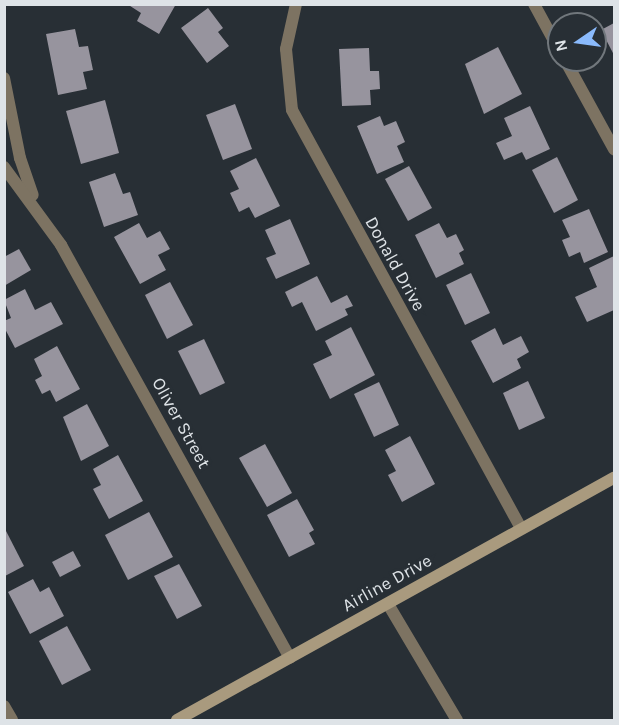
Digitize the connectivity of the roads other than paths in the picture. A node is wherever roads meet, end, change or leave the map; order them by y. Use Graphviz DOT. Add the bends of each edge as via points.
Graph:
graph roads {
  1 [pos="296,4"];
  2 [pos="534,4"];
  3 [pos="547,28"];
  4 [pos="572,72"];
  5 [pos="4,78"];
  6 [pos="615,149"];
  7 [pos="4,167"];
  8 [pos="37,208"];
  9 [pos="615,478"];
  10 [pos="521,529"];
  11 [pos="387,604"];
  12 [pos="290,658"];
  13 [pos="4,706"];
  14 [pos="12,720"];
  15 [pos="177,720"];
  16 [pos="457,720"];
  1 -- 10 [label="street, Donald Drive" via="285,59 292,110"];
  2 -- 3 [label="street"];
  4 -- 6 [label="street"];
  5 -- 8 [label="street, Oliver Street" via="20,158"];
  7 -- 8 [label="street, Oliver Street"];
  8 -- 12 [label="street, Oliver Street"];
  9 -- 10 [label="main road, Airline Drive"];
  10 -- 11 [label="main road, Airline Drive"];
  11 -- 12 [label="main road, Airline Drive"];
  11 -- 16 [label="street"];
  12 -- 15 [label="main road, Airline Drive"];
  13 -- 14 [label="street"];
}
